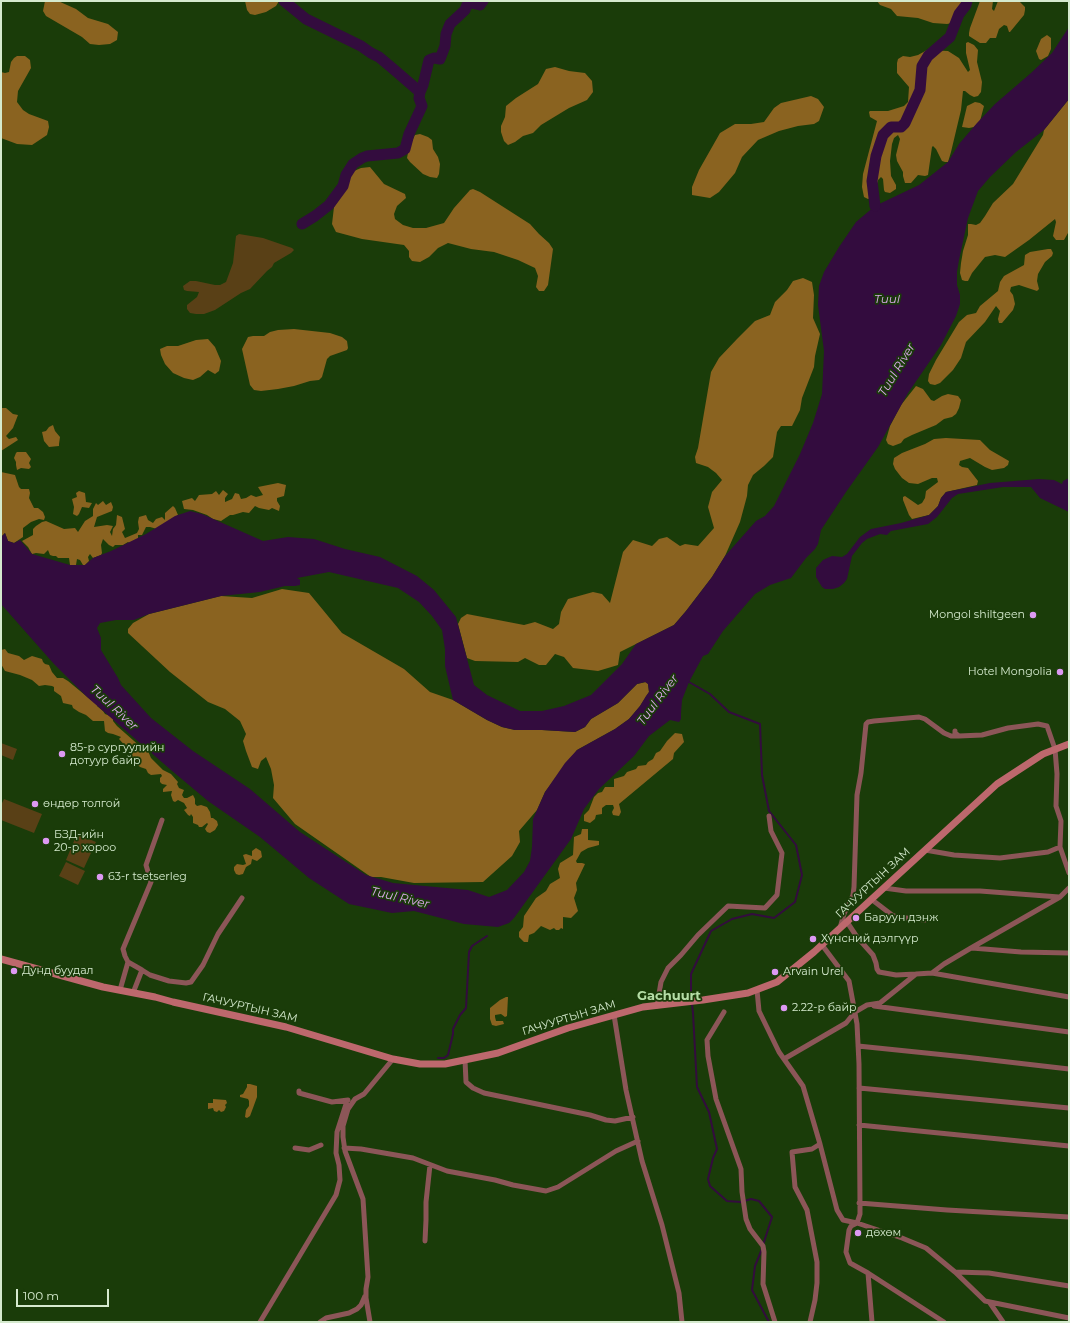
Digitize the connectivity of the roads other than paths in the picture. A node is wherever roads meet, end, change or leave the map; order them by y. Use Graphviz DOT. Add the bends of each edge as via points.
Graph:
graph roads {
  1 [pos="955,731"];
  2 [pos="959,736"];
  3 [pos="1069,744"];
  4 [pos="1055,749"];
  5 [pos="769,816"];
  6 [pos="162,820"];
  7 [pos="1060,847"];
  8 [pos="925,850"];
  9 [pos="1069,873"];
  10 [pos="884,888"];
  11 [pos="1069,888"];
  12 [pos="242,898"];
  13 [pos="1060,898"];
  14 [pos="871,900"];
  15 [pos="925,920"];
  16 [pos="846,922"];
  17 [pos="840,928"];
  18 [pos="822,946"];
  19 [pos="972,948"];
  20 [pos="1069,954"];
  21 [pos="1,959"];
  22 [pos="128,962"];
  23 [pos="142,970"];
  24 [pos="932,973"];
  25 [pos="916,974"];
  26 [pos="120,990"];
  27 [pos="757,990"];
  28 [pos="133,993"];
  29 [pos="1069,997"];
  30 [pos="867,1005"];
  31 [pos="657,1006"];
  32 [pos="724,1012"];
  33 [pos="855,1012"];
  34 [pos="614,1015"];
  35 [pos="1069,1032"];
  36 [pos="858,1046"];
  37 [pos="784,1058"];
  38 [pos="393,1060"];
  39 [pos="465,1060"];
  40 [pos="1069,1069"];
  41 [pos="859,1088"];
  42 [pos="299,1091"];
  43 [pos="355,1099"];
  44 [pos="347,1100"];
  45 [pos="1069,1108"];
  46 [pos="633,1117"];
  47 [pos="859,1125"];
  48 [pos="638,1141"];
  49 [pos="820,1144"];
  50 [pos="321,1145"];
  51 [pos="1069,1146"];
  52 [pos="295,1148"];
  53 [pos="344,1148"];
  54 [pos="430,1165"];
  55 [pos="859,1203"];
  56 [pos="1069,1217"];
  57 [pos="857,1223"];
  58 [pos="425,1241"];
  59 [pos="955,1272"];
  60 [pos="868,1273"];
  61 [pos="1069,1286"];
  62 [pos="366,1294"];
  63 [pos="990,1303"];
  64 [pos="1069,1318"];
  65 [pos="260,1322"];
  66 [pos="320,1322"];
  67 [pos="370,1322"];
  68 [pos="682,1322"];
  69 [pos="775,1322"];
  70 [pos="810,1322"];
  71 [pos="872,1322"];
  72 [pos="944,1322"];
  73 [pos="1003,1322"];
  1 -- 2 [label="street"];
  2 -- 4 [label="street" via="982,735 1038,724 1046,726"];
  2 -- 17 [label="street" via="944,733 919,717 866,724 857,795 853,896"];
  3 -- 4 [label="main road, ГАЧУУРТЫН ЗАМ"];
  4 -- 7 [label="street" via="1056,806 1061,821"];
  4 -- 8 [label="main road, ГАЧУУРТЫН ЗАМ" via="997,784"];
  5 -- 31 [label="street" via="771,831 782,853 777,895 765,908 728,906 668,968 661,982"];
  6 -- 22 [label="street" via="146,865 151,882 123,949"];
  7 -- 8 [label="street" via="1048,852 1000,858"];
  7 -- 9 [label="street"];
  8 -- 10 [label="main road, ГАЧУУРТЫН ЗАМ"];
  10 -- 13 [label="street" via="906,891 980,891"];
  10 -- 14 [label="main road, ГАЧУУРТЫН ЗАМ"];
  11 -- 13 [label="street"];
  12 -- 23 [label="street" via="191,982 169,981"];
  13 -- 19 [label="street"];
  14 -- 15 [label="street" via="896,917"];
  14 -- 16 [label="main road, ГАЧУУРТЫН ЗАМ"];
  16 -- 17 [label="main road, ГАЧУУРТЫН ЗАМ"];
  16 -- 25 [label="street" via="872,955 879,972 896,975"];
  17 -- 18 [label="main road, ГАЧУУРТЫН ЗАМ"];
  18 -- 27 [label="main road, ГАЧУУРТЫН ЗАМ" via="777,982"];
  18 -- 33 [label="street" via="849,981"];
  19 -- 20 [label="street"];
  19 -- 24 [label="street"];
  21 -- 26 [label="main road, ГАЧУУРТЫН ЗАМ"];
  22 -- 23 [label="street"];
  22 -- 26 [label="street"];
  23 -- 28 [label="street"];
  24 -- 25 [label="street"];
  24 -- 29 [label="street"];
  25 -- 30 [label="street" via="880,1003"];
  26 -- 28 [label="main road, ГАЧУУРТЫН ЗАМ"];
  27 -- 31 [label="main road, ГАЧУУРТЫН ЗАМ"];
  27 -- 37 [label="street" via="759,1011"];
  28 -- 38 [label="main road, ГАЧУУРТЫН ЗАМ" via="286,1027"];
  30 -- 33 [label="street"];
  30 -- 35 [label="street"];
  31 -- 34 [label="main road, ГАЧУУРТЫН ЗАМ"];
  32 -- 69 [label="street" via="707,1040 708,1056 716,1099 741,1169 746,1219 763,1246 763,1284"];
  33 -- 36 [label="street"];
  33 -- 37 [label="street" via="846,1023"];
  34 -- 39 [label="main road, ГАЧУУРТЫН ЗАМ" via="498,1053"];
  34 -- 46 [label="street"];
  36 -- 40 [label="street"];
  36 -- 41 [label="street"];
  37 -- 49 [label="street" via="803,1086"];
  38 -- 39 [label="main road, ГАЧУУРТЫН ЗАМ" via="445,1064"];
  38 -- 43 [label="street" via="364,1094"];
  39 -- 46 [label="street" via="466,1082 484,1093 606,1120"];
  41 -- 45 [label="street"];
  41 -- 47 [label="street"];
  42 -- 44 [label="street" via="332,1102"];
  43 -- 44 [label="street"];
  43 -- 53 [label="street" via="344,1119"];
  44 -- 65 [label="street" via="337,1132 336,1153 340,1180 336,1195"];
  46 -- 48 [label="street"];
  47 -- 51 [label="street"];
  47 -- 55 [label="street"];
  48 -- 54 [label="street" via="616,1151 558,1187 546,1191 447,1171"];
  48 -- 68 [label="street" via="679,1293"];
  49 -- 57 [label="street" via="837,1210 843,1220"];
  49 -- 70 [label="street" via="812,1149 792,1152 795,1187 807,1210 817,1262 816,1300"];
  50 -- 52 [label="street" via="309,1150"];
  53 -- 54 [label="street" via="413,1158"];
  53 -- 62 [label="street" via="364,1199 368,1277"];
  54 -- 58 [label="street"];
  55 -- 56 [label="street"];
  55 -- 57 [label="street" via="860,1214"];
  57 -- 59 [label="street" via="926,1248"];
  57 -- 60 [label="street" via="849,1230 846,1252 850,1263"];
  59 -- 61 [label="street" via="989,1273"];
  59 -- 63 [label="street"];
  60 -- 71 [label="street"];
  60 -- 72 [label="street"];
  62 -- 66 [label="street" via="357,1309"];
  62 -- 67 [label="street"];
  63 -- 64 [label="street"];
  63 -- 73 [label="street"];
}
